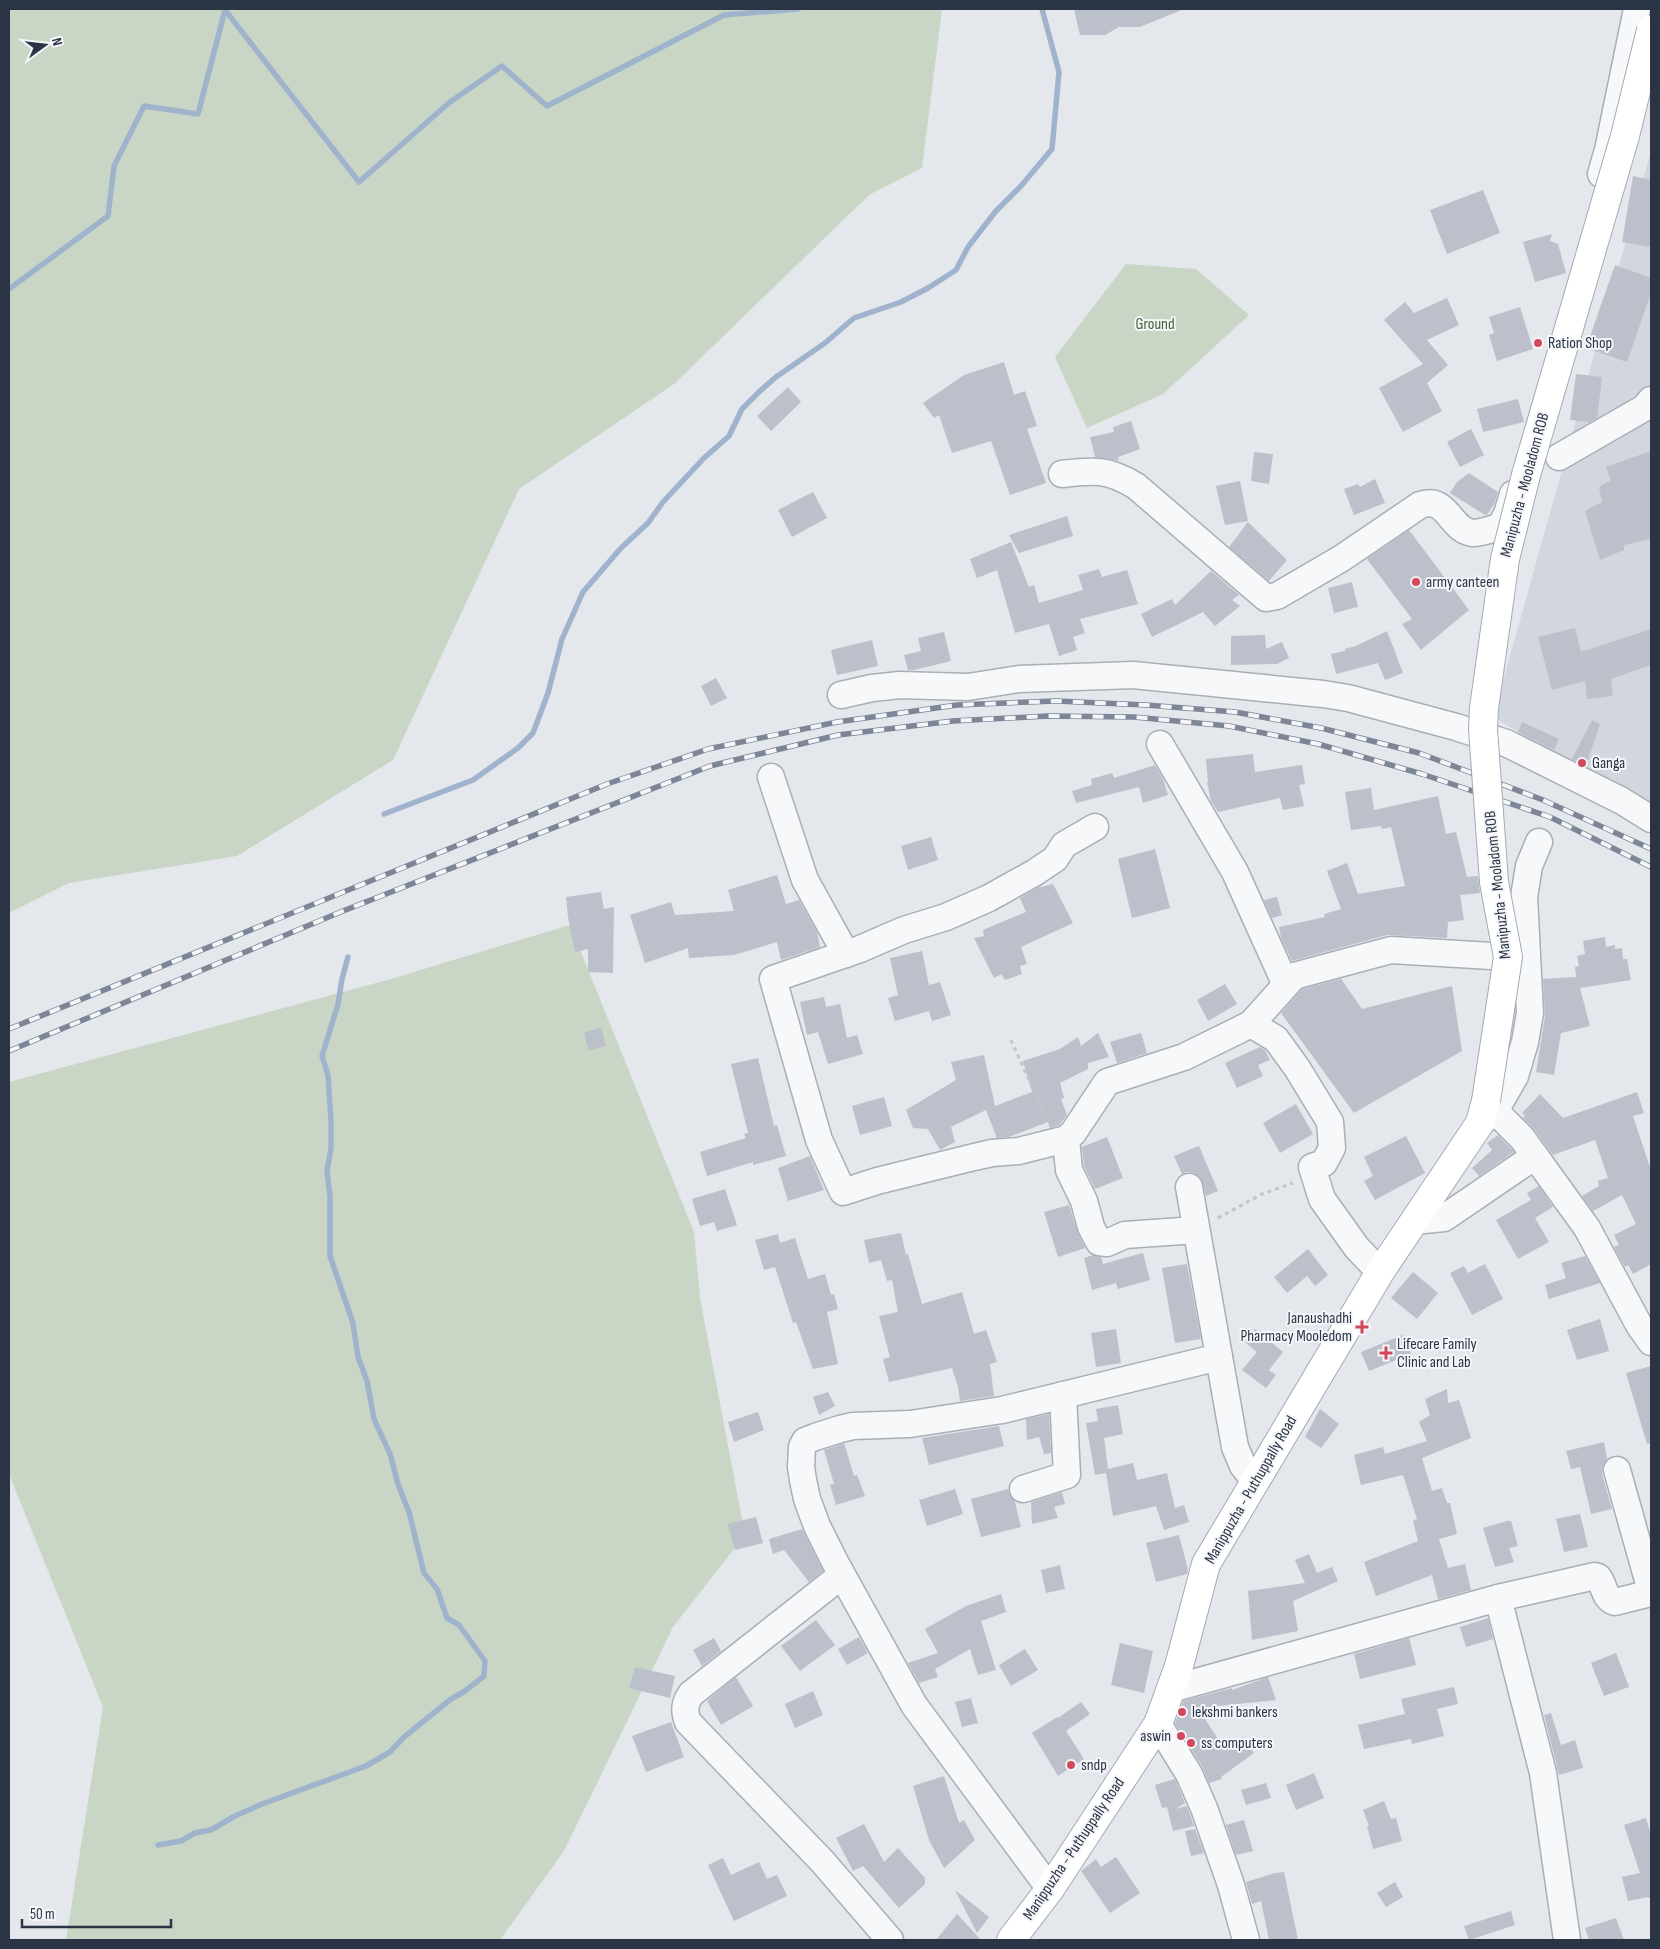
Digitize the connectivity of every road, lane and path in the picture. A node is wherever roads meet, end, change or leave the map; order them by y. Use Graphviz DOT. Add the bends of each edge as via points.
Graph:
graph roads {
  1 [pos="1637,9"];
  2 [pos="1651,30"];
  3 [pos="1651,400"];
  4 [pos="1560,457"];
  5 [pos="1062,474"];
  6 [pos="840,695"];
  7 [pos="1160,744"];
  8 [pos="771,777"];
  9 [pos="1651,819"];
  10 [pos="1095,827"];
  11 [pos="1539,842"];
  12 [pos="846,954"];
  13 [pos="1508,957"];
  14 [pos="1286,985"];
  15 [pos="1251,1024"];
  16 [pos="1011,1040"];
  17 [pos="1487,1112"];
  18 [pos="1066,1139"];
  19 [pos="1535,1156"];
  20 [pos="1315,1174"];
  21 [pos="1189,1187"];
  22 [pos="1414,1221"];
  23 [pos="1196,1227"];
  24 [pos="1380,1272"];
  25 [pos="1651,1342"];
  26 [pos="1219,1357"];
  27 [pos="1063,1395"];
  28 [pos="1617,1470"];
  29 [pos="1255,1481"];
  30 [pos="1023,1489"];
  31 [pos="842,1575"];
  32 [pos="1651,1592"];
  33 [pos="1498,1598"];
  34 [pos="1170,1689"];
  35 [pos="1158,1724"];
  36 [pos="1050,1889"];
  37 [pos="890,1940"];
  38 [pos="1010,1940"];
  39 [pos="1246,1940"];
  40 [pos="1567,1940"];
  1 -- 5 [label="street" via="1608,150 1507,514 1500,526 1473,533 1465,530 1441,506 1420,505 1326,567 1277,596 1266,598 1136,486 1099,471"];
  2 -- 13 [label="main road, Manipuzha - Mooladom ROB, bridge" via="1505,559 1483,729 1494,882"];
  3 -- 4 [label="street" via="1644,408"];
  6 -- 9 [label="street" via="900,685 968,687 1019,679 1133,675 1323,694 1348,698 1506,743"];
  7 -- 14 [label="street" via="1235,872"];
  8 -- 12 [label="street" via="805,880"];
  10 -- 12 [label="street" via="1064,845 1055,859 988,898"];
  11 -- 17 [label="street" via="1529,866 1524,897 1530,1013 1525,1042 1514,1076"];
  12 -- 18 [label="street" via="773,979 819,1140 843,1192 970,1158 1019,1151"];
  13 -- 14 [label="street" via="1391,950 1294,976"];
  13 -- 17 [label="main road, Manipuzha - Mooladom ROB, bridge"];
  14 -- 15 [label="street"];
  15 -- 18 [label="street" via="1184,1057 1107,1082"];
  15 -- 20 [label="street" via="1276,1039 1330,1122 1332,1148 1324,1163 1312,1167"];
  16 -- 18 [label="path" via="1042,1109"];
  17 -- 19 [label="street" via="1522,1138"];
  17 -- 22 [label="main road, Manippuzha - Puthuppally Road"];
  18 -- 23 [label="street" via="1069,1170 1099,1242 1107,1243 1125,1235"];
  19 -- 22 [label="street" via="1444,1218"];
  19 -- 25 [label="street" via="1587,1228"];
  20 -- 23 [label="path" via="1262,1194 1236,1210"];
  20 -- 24 [label="street" via="1322,1199 1357,1248"];
  21 -- 23 [label="street"];
  22 -- 24 [label="main road, Manippuzha - Puthuppally Road"];
  23 -- 26 [label="street"];
  24 -- 29 [label="main road, Manippuzha - Puthuppally Road"];
  26 -- 27 [label="street"];
  26 -- 29 [label="street" via="1235,1447 1243,1466"];
  27 -- 30 [label="street" via="1068,1475"];
  27 -- 31 [label="street" via="1002,1410 910,1424 854,1426 805,1441 801,1466 807,1499"];
  28 -- 32 [label="street"];
  29 -- 34 [label="main road, Manippuzha - Puthuppally Road" via="1206,1564"];
  31 -- 36 [label="street" via="914,1704"];
  31 -- 37 [label="street" via="691,1694 685,1707 686,1715 688,1722 836,1875"];
  32 -- 33 [label="street" via="1614,1602 1607,1597 1601,1580 1595,1576"];
  33 -- 34 [label="street"];
  33 -- 40 [label="street" via="1543,1773"];
  34 -- 35 [label="main road, Manippuzha - Puthuppally Road"];
  35 -- 36 [label="main road, Manippuzha - Puthuppally Road"];
  35 -- 39 [label="street" via="1189,1774 1204,1808"];
  36 -- 38 [label="main road, Manippuzha - Puthuppally Road"];
}
